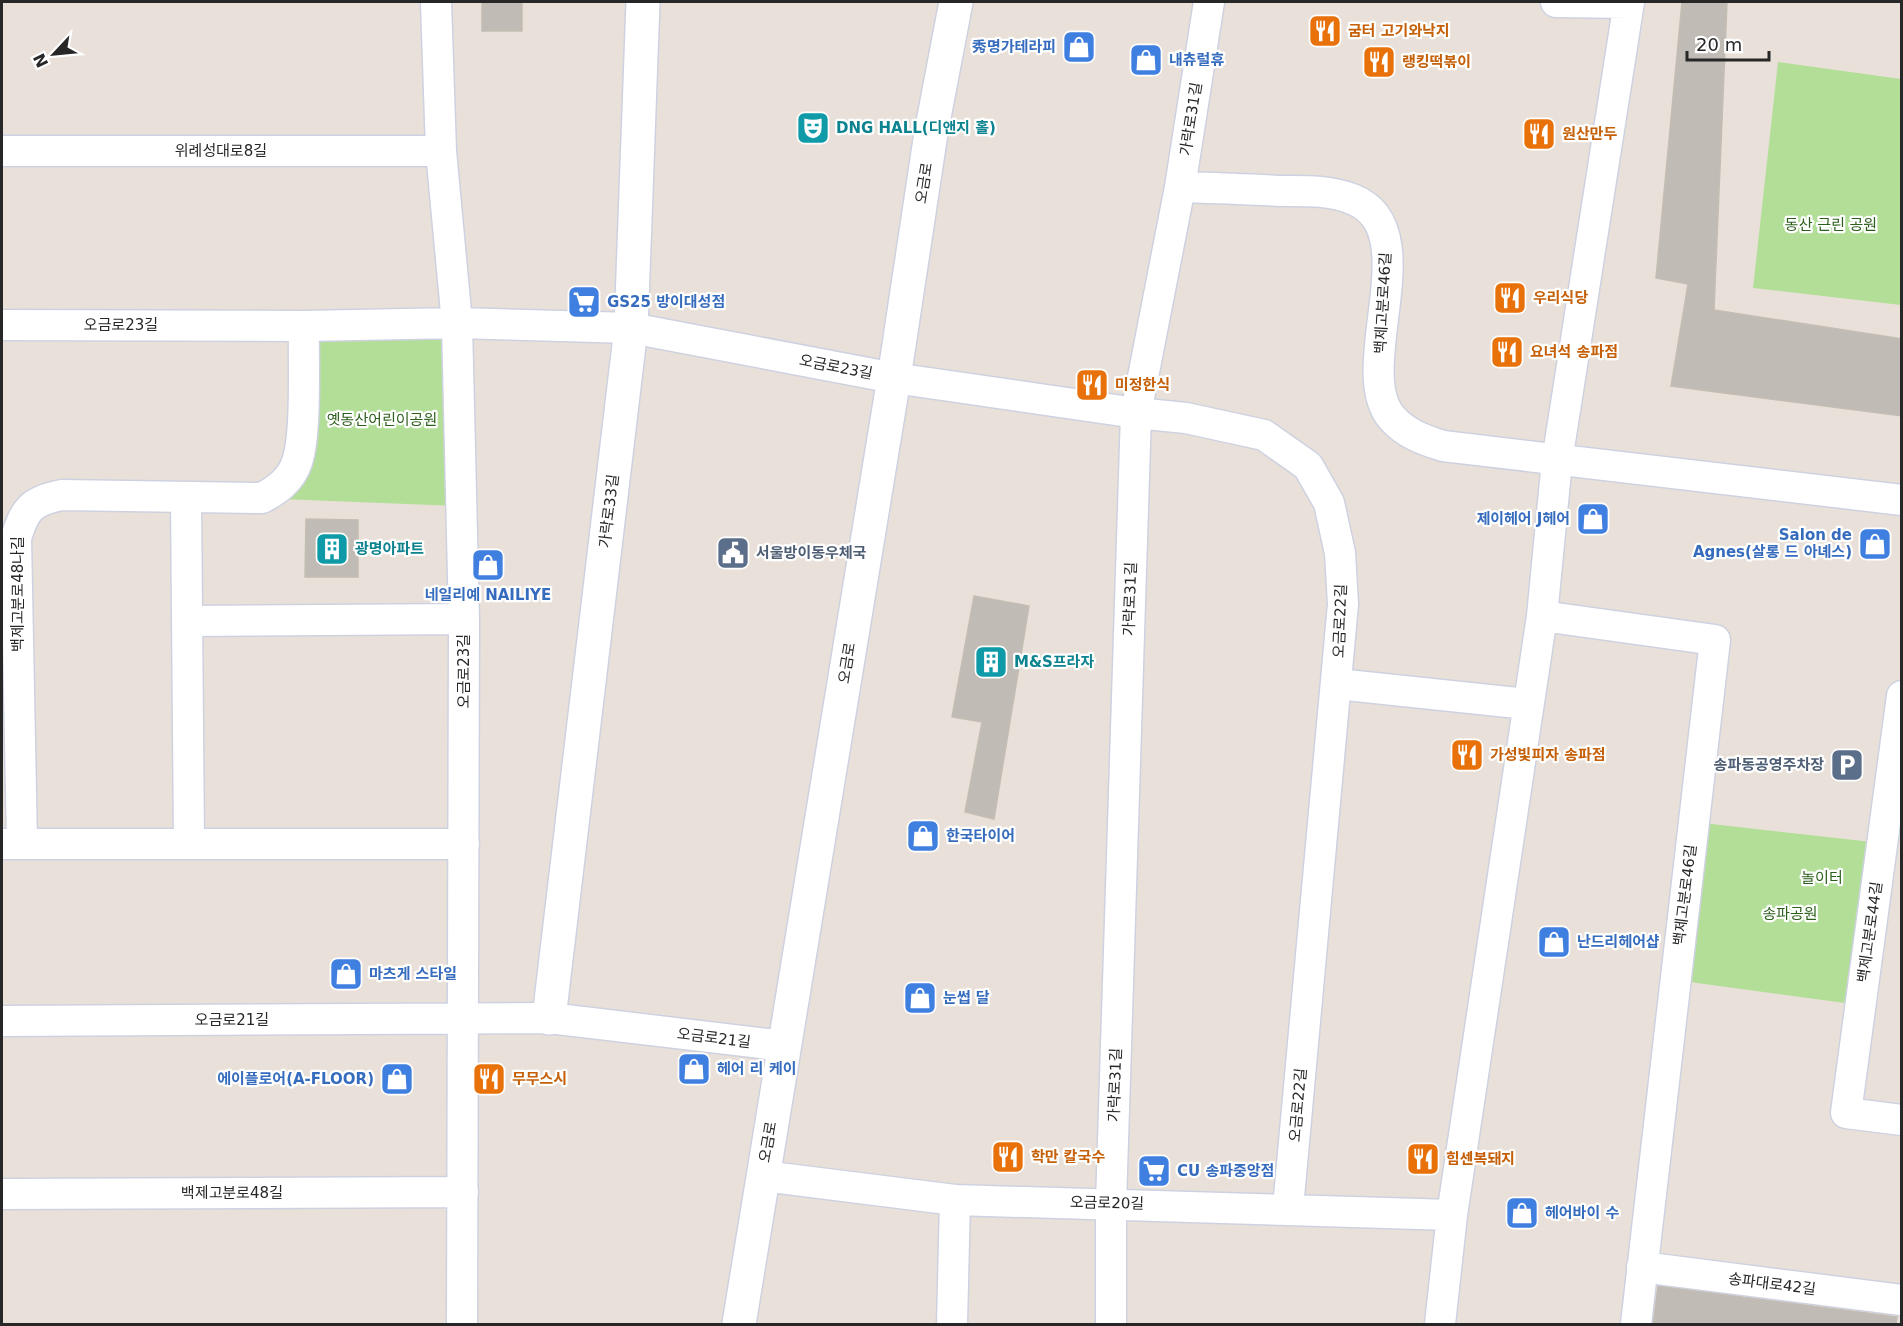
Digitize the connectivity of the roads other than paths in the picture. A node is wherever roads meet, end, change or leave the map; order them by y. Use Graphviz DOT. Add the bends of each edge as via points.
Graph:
graph roads {
  1 [pos="436,2"];
  2 [pos="643,2"];
  3 [pos="956,2"];
  4 [pos="1209,2"];
  5 [pos="1556,2"];
  6 [pos="1629,2"];
  7 [pos="2,151"];
  8 [pos="441,151"];
  9 [pos="1180,187"];
  10 [pos="457,323"];
  11 [pos="2,325"];
  12 [pos="304,326"];
  13 [pos="631,328"];
  14 [pos="894,378"];
  15 [pos="1136,414"];
  16 [pos="1557,461"];
  17 [pos="186,497"];
  18 [pos="1902,501"];
  19 [pos="1542,616"];
  20 [pos="464,619"];
  21 [pos="187,621"];
  22 [pos="1337,684"];
  23 [pos="1902,696"];
  24 [pos="1527,704"];
  25 [pos="189,843"];
  26 [pos="12,844"];
  27 [pos="464,844"];
  28 [pos="549,1018"];
  29 [pos="463,1019"];
  30 [pos="2,1021"];
  31 [pos="784,1046"];
  32 [pos="1902,1120"];
  33 [pos="763,1176"];
  34 [pos="463,1192"];
  35 [pos="2,1194"];
  36 [pos="955,1200"];
  37 [pos="1111,1203"];
  38 [pos="1288,1208"];
  39 [pos="1452,1215"];
  40 [pos="1642,1267"];
  41 [pos="1902,1300"];
  42 [pos="462,1324"];
  43 [pos="739,1324"];
  44 [pos="952,1324"];
  45 [pos="1111,1324"];
  46 [pos="1440,1324"];
  47 [pos="1636,1324"];
  1 -- 8 [label="street, 오금로23길"];
  2 -- 13 [label="main road, 가락로33길"];
  3 -- 14 [label="main road, 오금로" via="931,133"];
  4 -- 9 [label="street, 가락로31길"];
  5 -- 6 [label="street"];
  6 -- 16 [label="street"];
  7 -- 8 [label="street, 위례성대로8길"];
  8 -- 10 [label="street, 오금로23길"];
  9 -- 15 [label="street, 가락로31길"];
  9 -- 16 [label="street, 백제고분로46길" via="1319,192 1354,199 1376,217 1386,240 1388,261 1380,362 1381,395 1391,417 1415,437 1443,446"];
  10 -- 12 [label="street, 오금로23길"];
  10 -- 13 [label="street, 오금로23길"];
  10 -- 20 [label="street, 오금로23길"];
  11 -- 12 [label="street, 오금로23길"];
  12 -- 17 [label="street, 백제고분로48나길" via="297,463 281,488 262,498"];
  13 -- 14 [label="street, 오금로23길"];
  13 -- 28 [label="main road, 가락로33길"];
  14 -- 15 [label="street, 오금로22길"];
  14 -- 31 [label="main road, 오금로"];
  15 -- 22 [label="street, 오금로22길" via="1186,418 1264,435 1308,466 1329,503 1340,553 1343,604"];
  15 -- 37 [label="street, 가락로31길"];
  16 -- 18 [label="street, 백제고분로46길"];
  16 -- 19 [label="street"];
  17 -- 21 [label="street"];
  17 -- 26 [label="street, 백제고분로48나길" via="62,495 38,500 22,517 16,538"];
  19 -- 24 [label="street"];
  19 -- 40 [label="street, 백제고분로46길" via="1715,640"];
  20 -- 21 [label="street"];
  20 -- 27 [label="street, 오금로23길"];
  21 -- 25 [label="street"];
  22 -- 24 [label="street"];
  22 -- 38 [label="street, 오금로22길"];
  23 -- 32 [label="street, 백제고분로44길" via="1846,1113"];
  24 -- 39 [label="street"];
  25 -- 26 [label="street, 백제고분로48나길"];
  25 -- 27 [label="street, 백제고분로48나길"];
  27 -- 29 [label="street, 오금로23길"];
  28 -- 29 [label="street, 오금로21길"];
  28 -- 31 [label="street, 오금로21길"];
  29 -- 30 [label="street, 오금로21길"];
  29 -- 34 [label="street"];
  31 -- 33 [label="main road, 오금로"];
  33 -- 36 [label="street, 오금로20길"];
  33 -- 43 [label="main road, 오금로"];
  34 -- 35 [label="street, 백제고분로48길"];
  34 -- 42 [label="street"];
  36 -- 37 [label="street, 오금로20길"];
  36 -- 44 [label="street"];
  37 -- 38 [label="street, 오금로20길"];
  37 -- 45 [label="street"];
  38 -- 39 [label="street, 오금로20길"];
  39 -- 46 [label="street"];
  40 -- 41 [label="street, 송파대로42길"];
  40 -- 47 [label="street, 백제고분로46길"];
}
